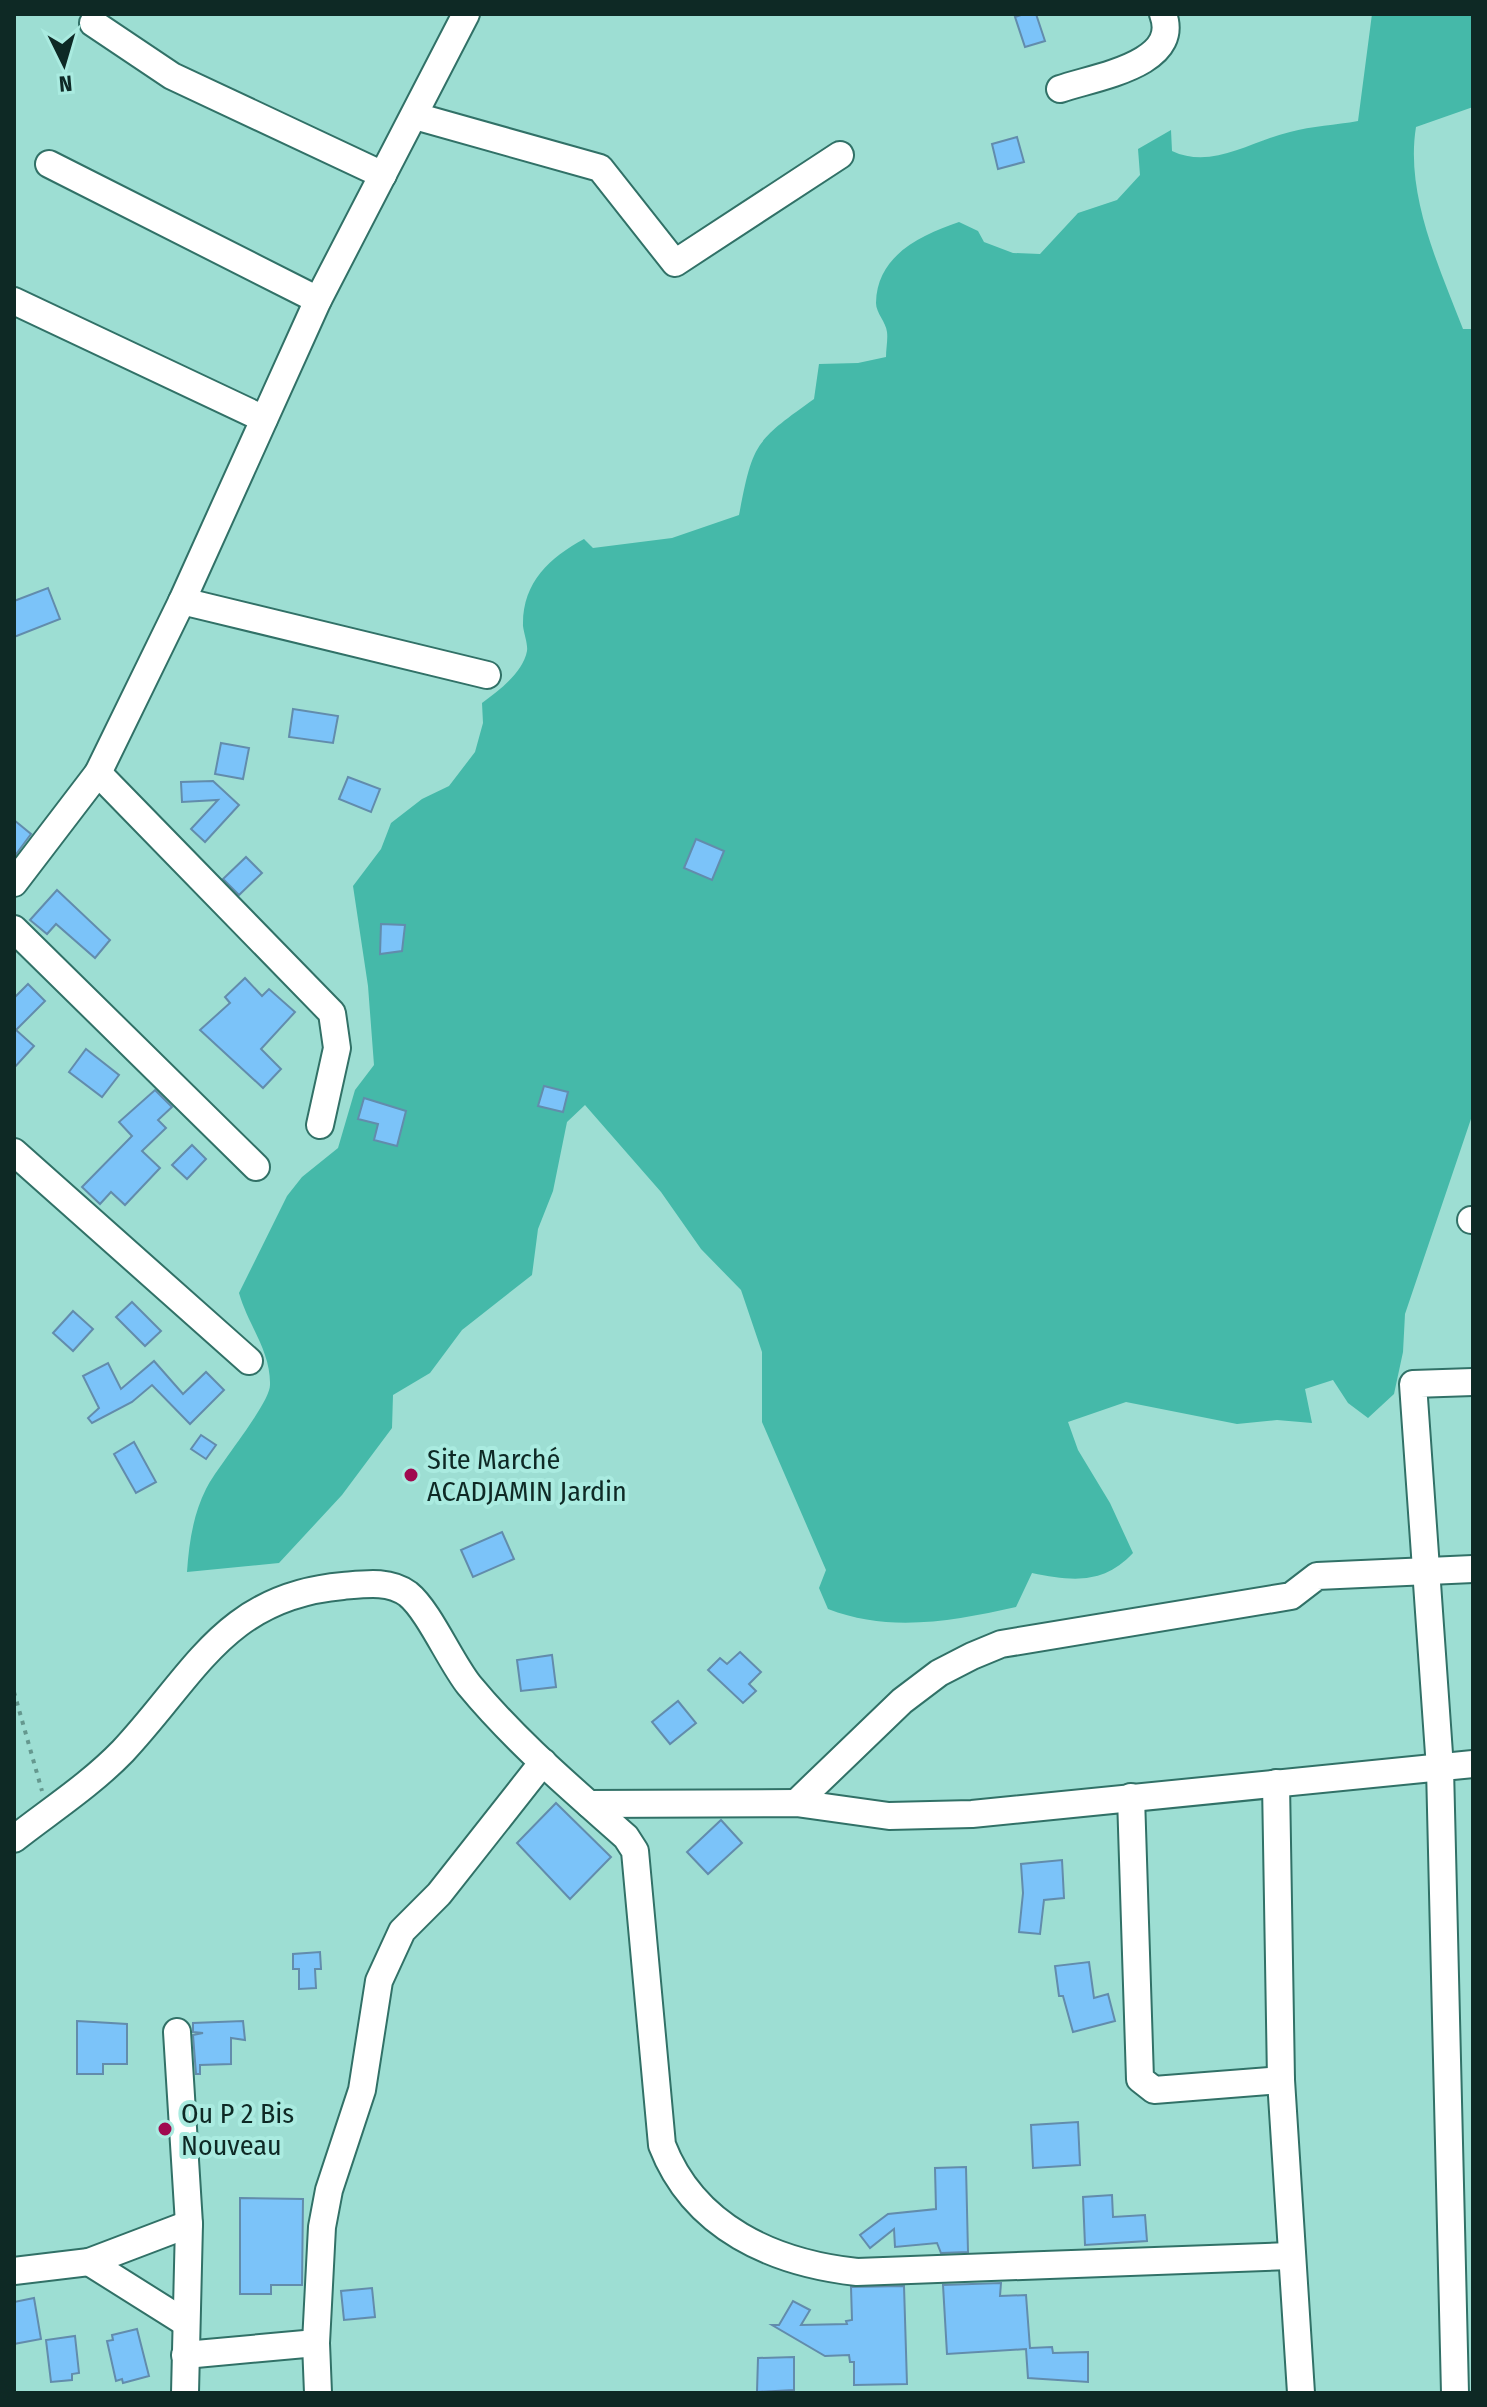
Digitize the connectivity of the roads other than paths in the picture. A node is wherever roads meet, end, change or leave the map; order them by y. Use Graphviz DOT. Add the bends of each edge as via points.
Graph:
graph roads {
  1 [pos="466,14"];
  2 [pos="1171,16"];
  3 [pos="93,23"];
  4 [pos="1060,89"];
  5 [pos="415,116"];
  6 [pos="840,155"];
  7 [pos="49,164"];
  8 [pos="383,175"];
  9 [pos="318,300"];
  10 [pos="14,301"];
  11 [pos="264,419"];
  12 [pos="182,601"];
  13 [pos="487,675"];
  14 [pos="98,773"];
  15 [pos="14,883"];
  16 [pos="14,929"];
  17 [pos="320,1125"];
  18 [pos="14,1152"];
  19 [pos="256,1167"];
  20 [pos="249,1361"];
  21 [pos="1473,1382"];
  22 [pos="1473,1569"];
  23 [pos="1427,1571"];
  24 [pos="543,1762"];
  25 [pos="1473,1764"];
  26 [pos="1440,1768"];
  27 [pos="1276,1783"];
  28 [pos="1131,1797"];
  29 [pos="796,1803"];
  30 [pos="589,1804"];
  31 [pos="14,1839"];
  32 [pos="177,2032"];
  33 [pos="1281,2080"];
  34 [pos="189,2224"];
  35 [pos="1290,2256"];
  36 [pos="89,2262"];
  37 [pos="14,2271"];
  38 [pos="186,2323"];
  39 [pos="316,2343"];
  40 [pos="185,2355"];
  41 [pos="185,2393"];
  42 [pos="318,2393"];
  43 [pos="1301,2393"];
  44 [pos="1455,2393"];
  1 -- 5 [label="street"];
  2 -- 4 [label="street" via="1160,49 1147,59"];
  3 -- 8 [label="street" via="172,76"];
  5 -- 6 [label="street" via="600,168 675,263"];
  5 -- 8 [label="street"];
  7 -- 9 [label="street"];
  8 -- 9 [label="street"];
  9 -- 11 [label="street"];
  10 -- 11 [label="street"];
  11 -- 12 [label="street"];
  12 -- 13 [label="street"];
  12 -- 14 [label="street"];
  14 -- 15 [label="street"];
  14 -- 17 [label="street" via="332,1013 337,1048"];
  16 -- 19 [label="street"];
  18 -- 20 [label="street"];
  21 -- 23 [label="street" via="1413,1384"];
  22 -- 23 [label="street"];
  23 -- 26 [label="street"];
  23 -- 29 [label="street" via="1317,1576 1291,1596 1001,1644 939,1673 902,1701"];
  24 -- 30 [label="street"];
  24 -- 31 [label="street" via="512,1737 466,1681 410,1595 374,1583 324,1588 282,1598 226,1631 123,1750 80,1791"];
  24 -- 39 [label="street" via="431,1903 402,1931 379,1981 362,2090 322,2227"];
  25 -- 26 [label="street"];
  26 -- 27 [label="street"];
  26 -- 44 [label="street"];
  27 -- 28 [label="street"];
  27 -- 33 [label="street"];
  28 -- 29 [label="street" via="1046,1808 889,1816"];
  28 -- 33 [label="street" via="1140,2079 1154,2090"];
  29 -- 30 [label="street"];
  30 -- 35 [label="street" via="635,1851 662,2145 674,2176 750,2244 791,2261 857,2272"];
  32 -- 34 [label="street"];
  33 -- 35 [label="street"];
  34 -- 36 [label="street"];
  34 -- 38 [label="street"];
  35 -- 43 [label="street"];
  36 -- 37 [label="street"];
  36 -- 38 [label="street"];
  38 -- 40 [label="street"];
  39 -- 40 [label="street"];
  39 -- 42 [label="street"];
  40 -- 41 [label="street"];
}
